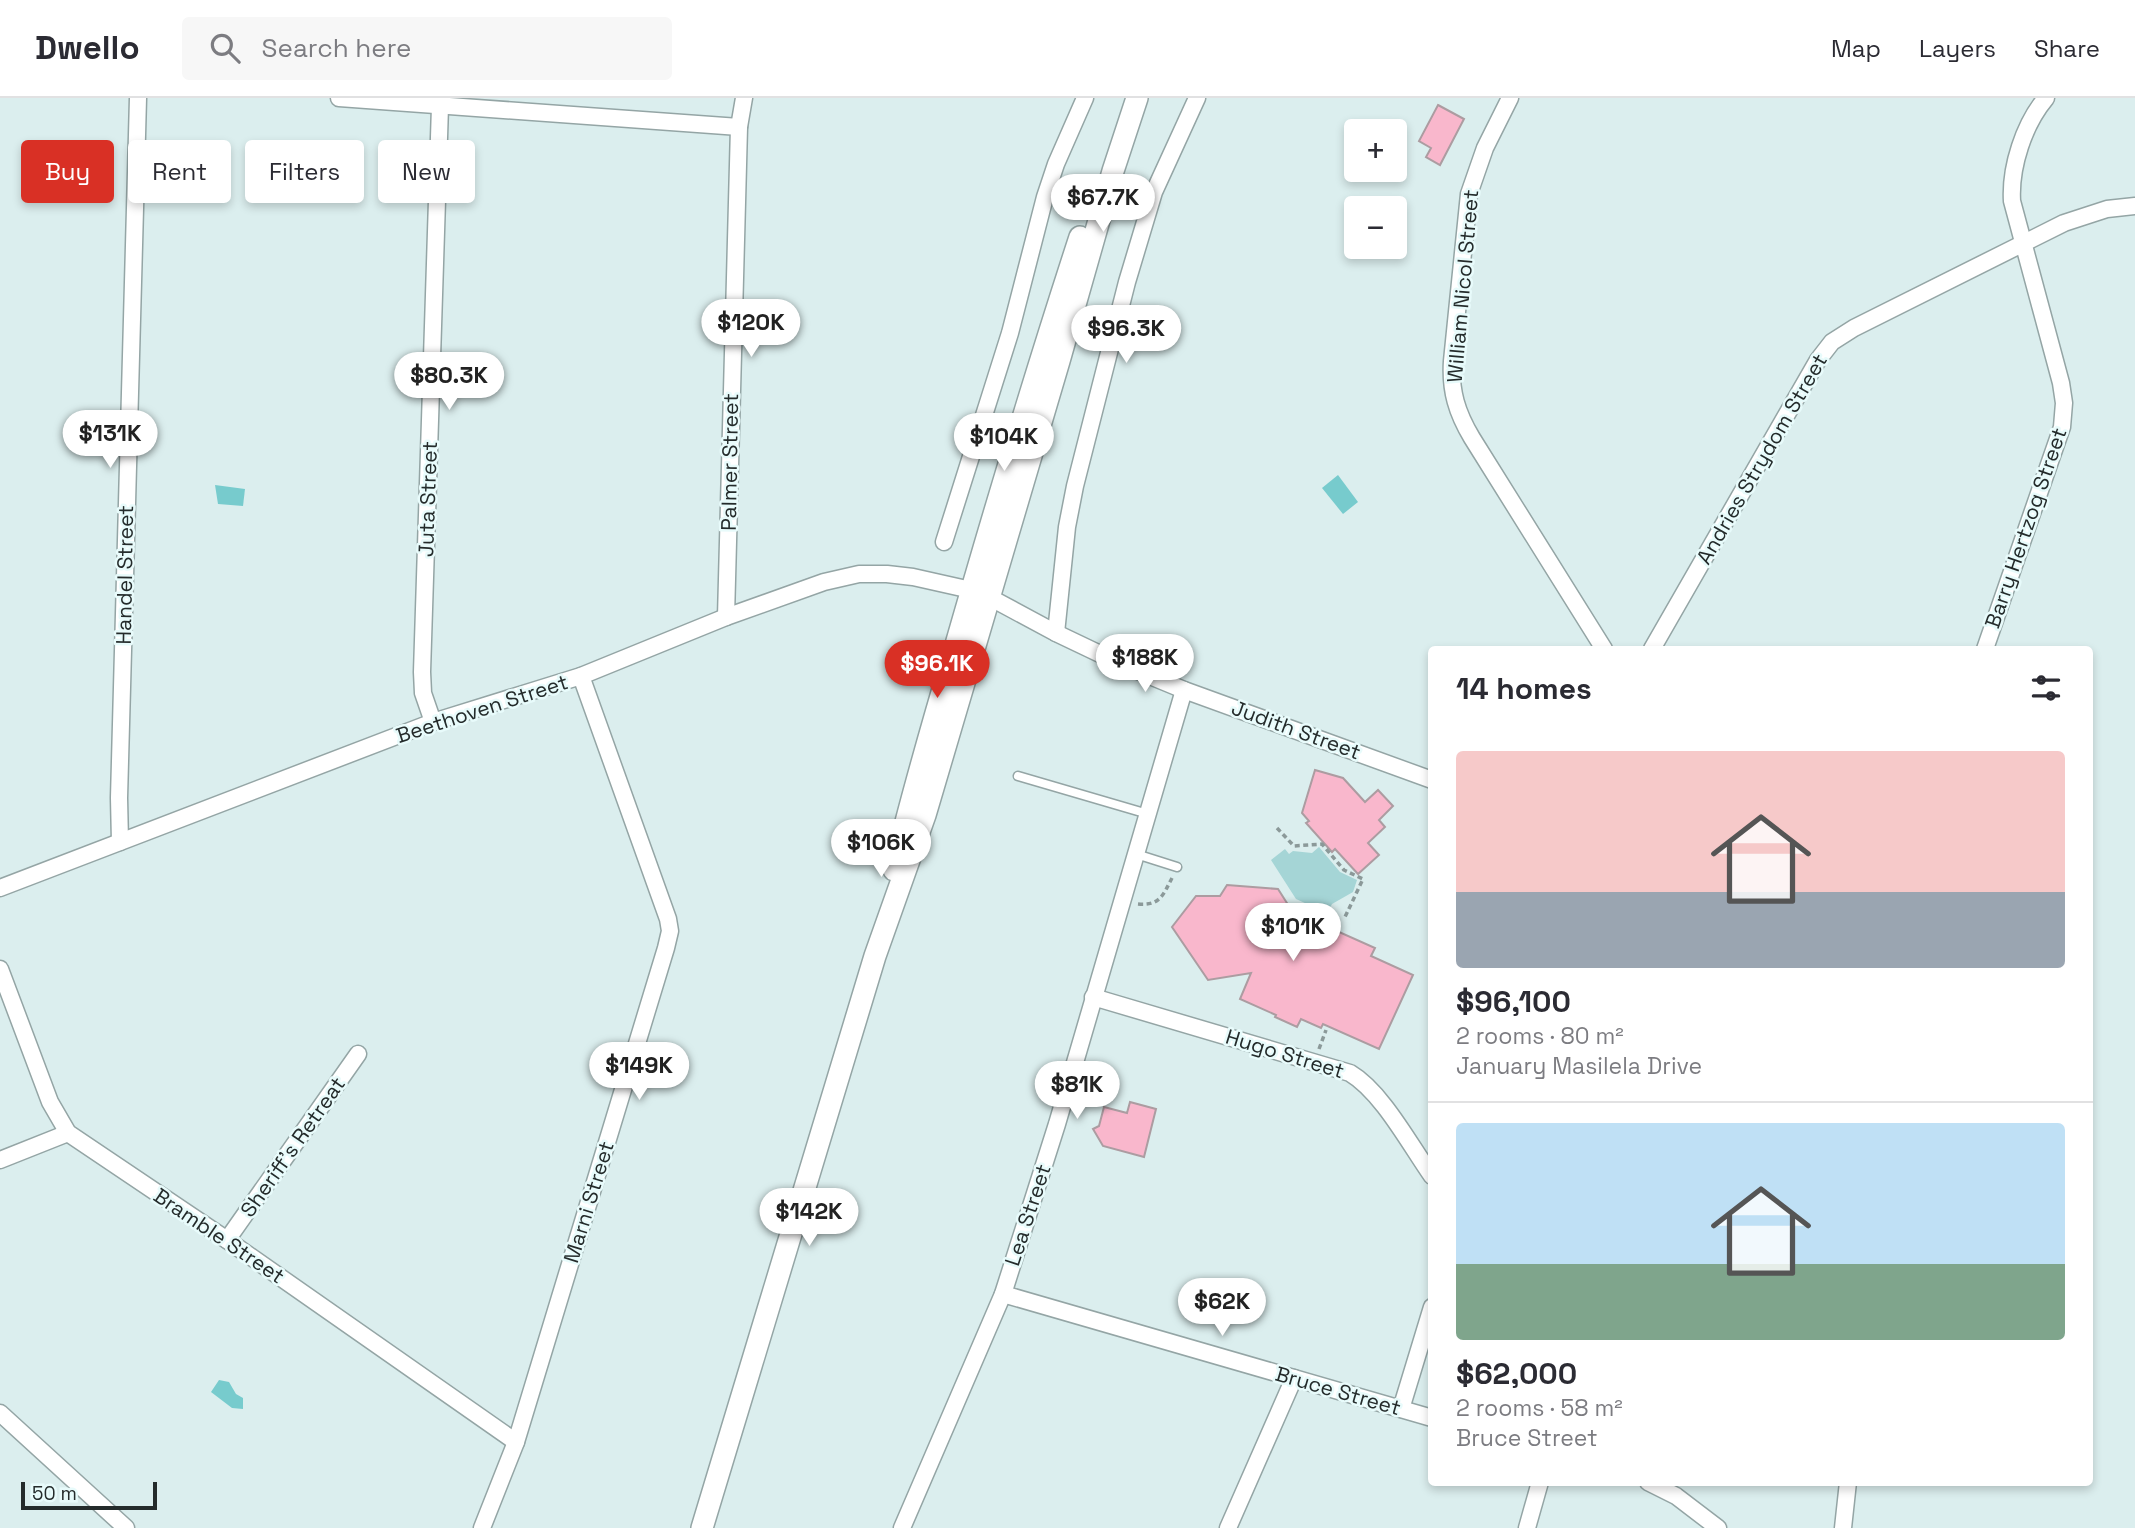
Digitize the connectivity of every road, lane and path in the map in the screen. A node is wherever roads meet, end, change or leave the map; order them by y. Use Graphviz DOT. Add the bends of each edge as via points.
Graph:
graph roads {
  1 [pos="138,98"];
  2 [pos="339,98"];
  3 [pos="744,98"];
  4 [pos="1085,98"];
  5 [pos="1125,98"];
  6 [pos="1137,98"];
  7 [pos="1196,98"];
  8 [pos="1510,98"];
  9 [pos="2046,98"];
  10 [pos="440,106"];
  11 [pos="739,127"];
  12 [pos="2135,206"];
  13 [pos="2024,244"];
  14 [pos="944,542"];
  15 [pos="980,594"];
  16 [pos="726,617"];
  17 [pos="1056,633"];
  18 [pos="1602,646"];
  19 [pos="1655,646"];
  20 [pos="1986,646"];
  21 [pos="581,676"];
  22 [pos="1184,690"];
  23 [pos="433,722"];
  24 [pos="1017,776"];
  25 [pos="1428,778"];
  26 [pos="1148,814"];
  27 [pos="1277,828"];
  28 [pos="120,842"];
  29 [pos="1136,853"];
  30 [pos="1177,867"];
  31 [pos="0,888"];
  32 [pos="1122,898"];
  33 [pos="1345,917"];
  34 [pos="0,969"];
  35 [pos="1093,997"];
  36 [pos="358,1054"];
  37 [pos="68,1133"];
  38 [pos="0,1160"];
  39 [pos="1428,1171"];
  40 [pos="227,1240"];
  41 [pos="1003,1294"];
  42 [pos="1428,1320"];
  43 [pos="1294,1378"];
  44 [pos="1401,1409"];
  45 [pos="0,1413"];
  46 [pos="1428,1417"];
  47 [pos="516,1442"];
  48 [pos="1539,1486"];
  49 [pos="1655,1486"];
  50 [pos="1848,1486"];
  51 [pos="126,1528"];
  52 [pos="482,1528"];
  53 [pos="702,1528"];
  54 [pos="902,1528"];
  55 [pos="1228,1528"];
  56 [pos="1527,1528"];
  57 [pos="1718,1528"];
  58 [pos="1843,1528"];
  1 -- 28 [label="street, Handel Street"];
  2 -- 10 [label="street"];
  3 -- 11 [label="street, Palmer Street"];
  4 -- 14 [label="street" via="1045,197 1010,333"];
  5 -- 15 [label="main road" via="1041,357"];
  6 -- 15 [label="main road" via="1059,361"];
  7 -- 17 [label="street" via="1154,192 1127,282 1075,486"];
  8 -- 18 [label="street, William Nicol Street" via="1469,194 1451,383 1472,438"];
  9 -- 13 [label="street, Barry Hertzog Street" via="2027,131 2012,181 2012,201"];
  10 -- 11 [label="street"];
  10 -- 23 [label="street, Juta Street" via="422,672 423,693"];
  11 -- 16 [label="street, Palmer Street"];
  12 -- 13 [label="street, Andries Strydom Street" via="2087,215"];
  13 -- 19 [label="street, Andries Strydom Street" via="1832,342 1769,443"];
  13 -- 20 [label="street, Barry Hertzog Street" via="2061,383 2064,416"];
  15 -- 16 [label="street, Beethoven Street" via="913,577 859,574"];
  15 -- 17 [label="street, Judith Street"];
  15 -- 53 [label="main road" via="908,810 875,956"];
  16 -- 21 [label="street, Beethoven Street"];
  17 -- 22 [label="street, Judith Street"];
  21 -- 23 [label="street, Beethoven Street"];
  21 -- 47 [label="street, Marni Street" via="670,931"];
  22 -- 25 [label="street, Judith Street"];
  22 -- 26 [label="street, Lea Street"];
  23 -- 28 [label="street, Beethoven Street"];
  24 -- 26 [label="lane"];
  26 -- 29 [label="street, Lea Street"];
  27 -- 33 [label="path" via="1294,846 1322,844 1344,870 1363,879"];
  28 -- 31 [label="street, Beethoven Street"];
  29 -- 30 [label="lane"];
  29 -- 32 [label="street, Lea Street"];
  30 -- 32 [label="path" via="1158,901 1140,904"];
  32 -- 35 [label="street, Lea Street"];
  34 -- 37 [label="street, Bramble Street" via="50,1102"];
  35 -- 39 [label="street, Hugo Street" via="1350,1073 1374,1091"];
  35 -- 41 [label="street, Lea Street"];
  36 -- 40 [label="street, Sheriff's Retreat"];
  37 -- 38 [label="street"];
  37 -- 40 [label="street, Bramble Street"];
  40 -- 47 [label="street, Bramble Street"];
  41 -- 43 [label="street, Bruce Street"];
  41 -- 54 [label="street, Lea Street"];
  42 -- 44 [label="street"];
  43 -- 44 [label="street, Bruce Street"];
  43 -- 55 [label="street"];
  44 -- 46 [label="street, Bruce Street"];
  45 -- 51 [label="street"];
  47 -- 52 [label="street, Marni Street"];
  48 -- 56 [label="street"];
  49 -- 57 [label="street"];
  50 -- 58 [label="street"];
}
